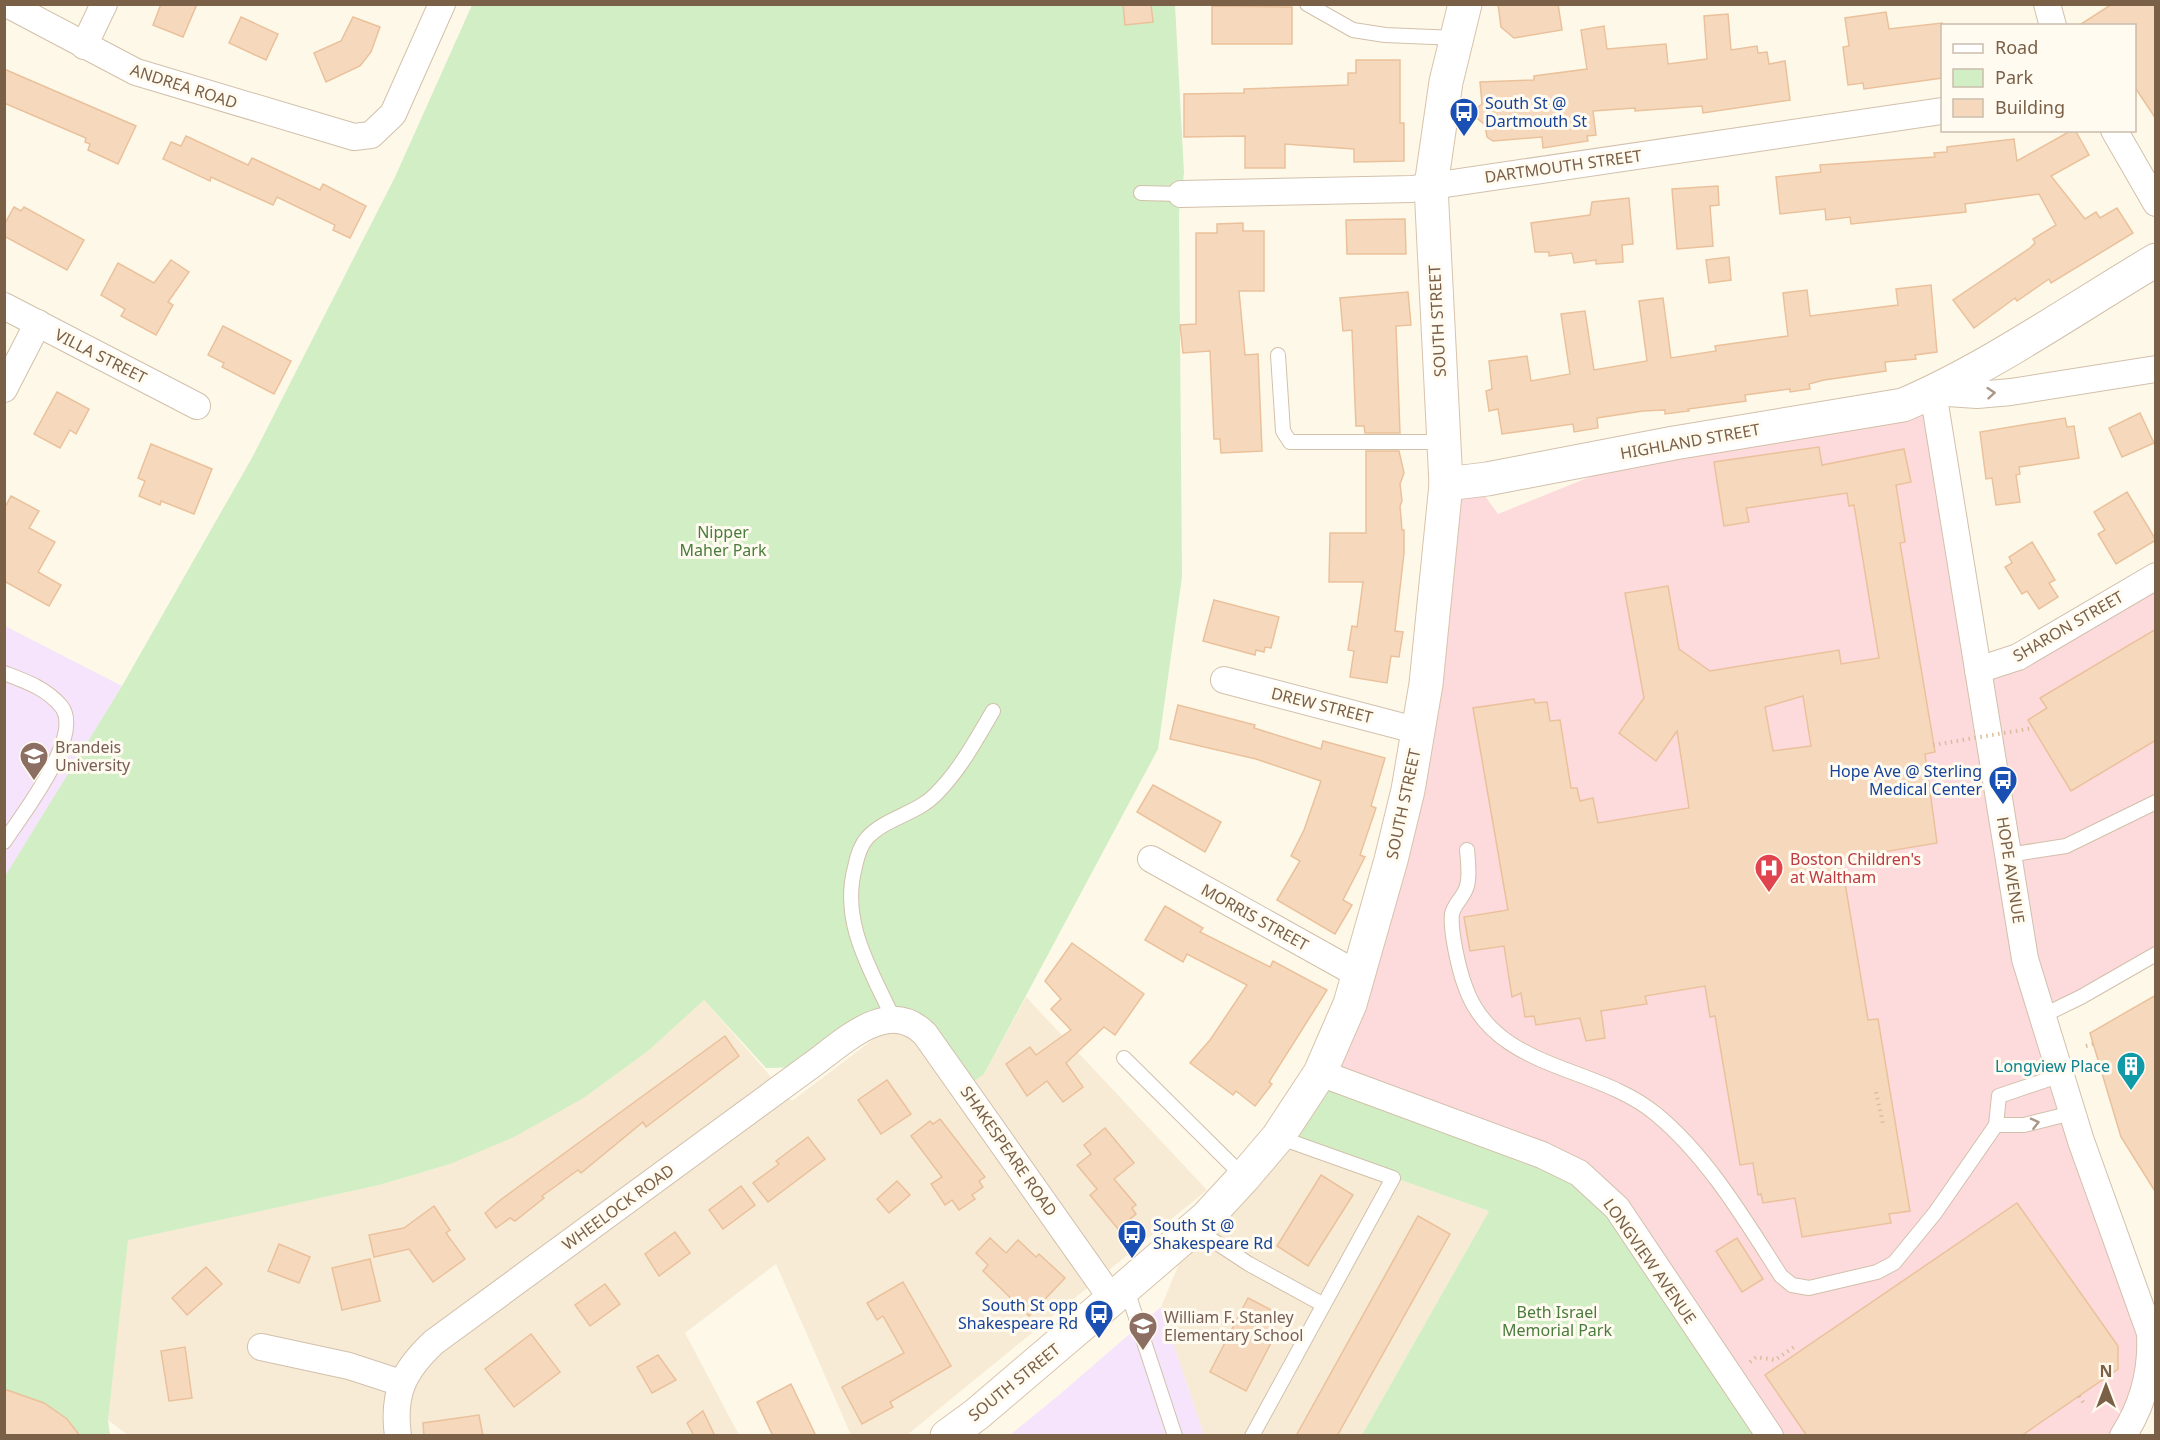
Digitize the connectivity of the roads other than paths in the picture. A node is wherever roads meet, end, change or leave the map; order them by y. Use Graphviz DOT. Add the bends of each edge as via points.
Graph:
graph roads {
  1 [pos="7,4"];
  2 [pos="104,4"];
  3 [pos="442,4"];
  4 [pos="1307,4"];
  5 [pos="1465,4"];
  6 [pos="2047,4"];
  7 [pos="2052,24"];
  8 [pos="1456,38"];
  9 [pos="84,46"];
  10 [pos="1941,111"];
  11 [pos="2115,132"];
  12 [pos="1431,186"];
  13 [pos="1141,193"];
  14 [pos="1181,194"];
  15 [pos="2156,203"];
  16 [pos="2156,260"];
  17 [pos="4,306"];
  18 [pos="38,323"];
  19 [pos="1278,355"];
  20 [pos="2156,369"];
  21 [pos="4,389"];
  22 [pos="1933,392"];
  23 [pos="197,406"];
  24 [pos="1444,442"];
  25 [pos="1446,484"];
  26 [pos="2156,576"];
  27 [pos="1978,670"];
  28 [pos="4,673"];
  29 [pos="1224,680"];
  30 [pos="993,711"];
  31 [pos="1419,730"];
  32 [pos="2156,802"];
  33 [pos="4,842"];
  34 [pos="1467,850"];
  35 [pos="2008,855"];
  36 [pos="1151,859"];
  37 [pos="2156,954"];
  38 [pos="1359,975"];
  39 [pos="2044,1015"];
  40 [pos="893,1018"];
  41 [pos="1124,1058"];
  42 [pos="1320,1073"];
  43 [pos="2061,1075"];
  44 [pos="2072,1113"];
  45 [pos="1996,1125"];
  46 [pos="1278,1137"];
  47 [pos="1244,1177"];
  48 [pos="1194,1228"];
  49 [pos="1119,1293"];
  50 [pos="1322,1304"];
  51 [pos="261,1347"];
  52 [pos="401,1383"];
  53 [pos="398,1436"];
  54 [pos="947,1436"];
  55 [pos="1175,1436"];
  56 [pos="1251,1436"];
  57 [pos="1770,1436"];
  58 [pos="2123,1436"];
  1 -- 9 [label="street, ANDREA ROAD"];
  2 -- 9 [label="street"];
  3 -- 9 [label="street, ANDREA ROAD" via="400,102 387,123 371,135 346,136 154,78"];
  4 -- 8 [label="lane" via="1353,30"];
  5 -- 8 [label="main road, SOUTH STREET"];
  6 -- 7 [label="street"];
  8 -- 12 [label="main road, SOUTH STREET" via="1440,114"];
  10 -- 12 [label="street, DARTMOUTH STREET"];
  11 -- 15 [label="street"];
  12 -- 14 [label="street, DARTMOUTH STREET"];
  12 -- 24 [label="main road, SOUTH STREET"];
  13 -- 14 [label="lane"];
  16 -- 22 [label="main road, HIGHLAND STREET"];
  17 -- 18 [label="street, VILLA STREET"];
  18 -- 21 [label="street"];
  18 -- 23 [label="street, VILLA STREET"];
  19 -- 24 [label="lane" via="1283,431 1290,441"];
  22 -- 20 [label="street, HIGHLAND STREET, one-way" via="2011,392"];
  22 -- 25 [label="main road, HIGHLAND STREET" via="1891,408"];
  22 -- 27 [label="street, HOPE AVENUE"];
  24 -- 25 [label="main road, SOUTH STREET"];
  25 -- 31 [label="main road, SOUTH STREET"];
  26 -- 27 [label="street, SHARON STREET" via="2018,657"];
  27 -- 35 [label="street, HOPE AVENUE"];
  28 -- 33 [label="lane" via="44,690 62,708 67,729 60,753"];
  29 -- 31 [label="street, DREW STREET"];
  30 -- 40 [label="lane" via="964,759 935,795 868,837 858,856 850,903 855,934"];
  31 -- 38 [label="main road, SOUTH STREET" via="1391,860"];
  32 -- 35 [label="lane" via="2066,846"];
  34 -- 45 [label="lane" via="1467,887 1454,909 1452,924 1465,986 1491,1030 1532,1056 1610,1088 1655,1112 1725,1191 1781,1276 1792,1285 1809,1288 1889,1267 1935,1214"];
  35 -- 39 [label="street, HOPE AVENUE" via="2025,959"];
  36 -- 38 [label="street, MORRIS STREET"];
  37 -- 39 [label="lane"];
  38 -- 42 [label="main road, SOUTH STREET"];
  39 -- 43 [label="street, HOPE AVENUE"];
  40 -- 49 [label="street, SHAKESPEARE ROAD" via="910,1022 925,1034"];
  40 -- 52 [label="street, WHEELOCK ROAD" via="857,1034 434,1342 413,1362"];
  41 -- 47 [label="lane"];
  42 -- 46 [label="main road, SOUTH STREET"];
  42 -- 57 [label="street, LONGVIEW AVENUE" via="1542,1155 1579,1173 1597,1187 1617,1208"];
  43 -- 44 [label="street, HOPE AVENUE"];
  43 -- 45 [label="lane" via="1999,1096"];
  45 -- 44 [label="lane, one-way" via="2024,1125"];
  44 -- 58 [label="street, HOPE AVENUE" via="2150,1333 2150,1362 2143,1394"];
  46 -- 47 [label="main road, SOUTH STREET"];
  46 -- 50 [label="lane" via="1393,1178"];
  47 -- 48 [label="main road, SOUTH STREET"];
  48 -- 49 [label="main road, SOUTH STREET"];
  48 -- 50 [label="lane"];
  49 -- 54 [label="main road, SOUTH STREET"];
  49 -- 55 [label="lane"];
  50 -- 56 [label="lane"];
  51 -- 52 [label="street" via="349,1366"];
  52 -- 53 [label="street, WHEELOCK ROAD"];
}
